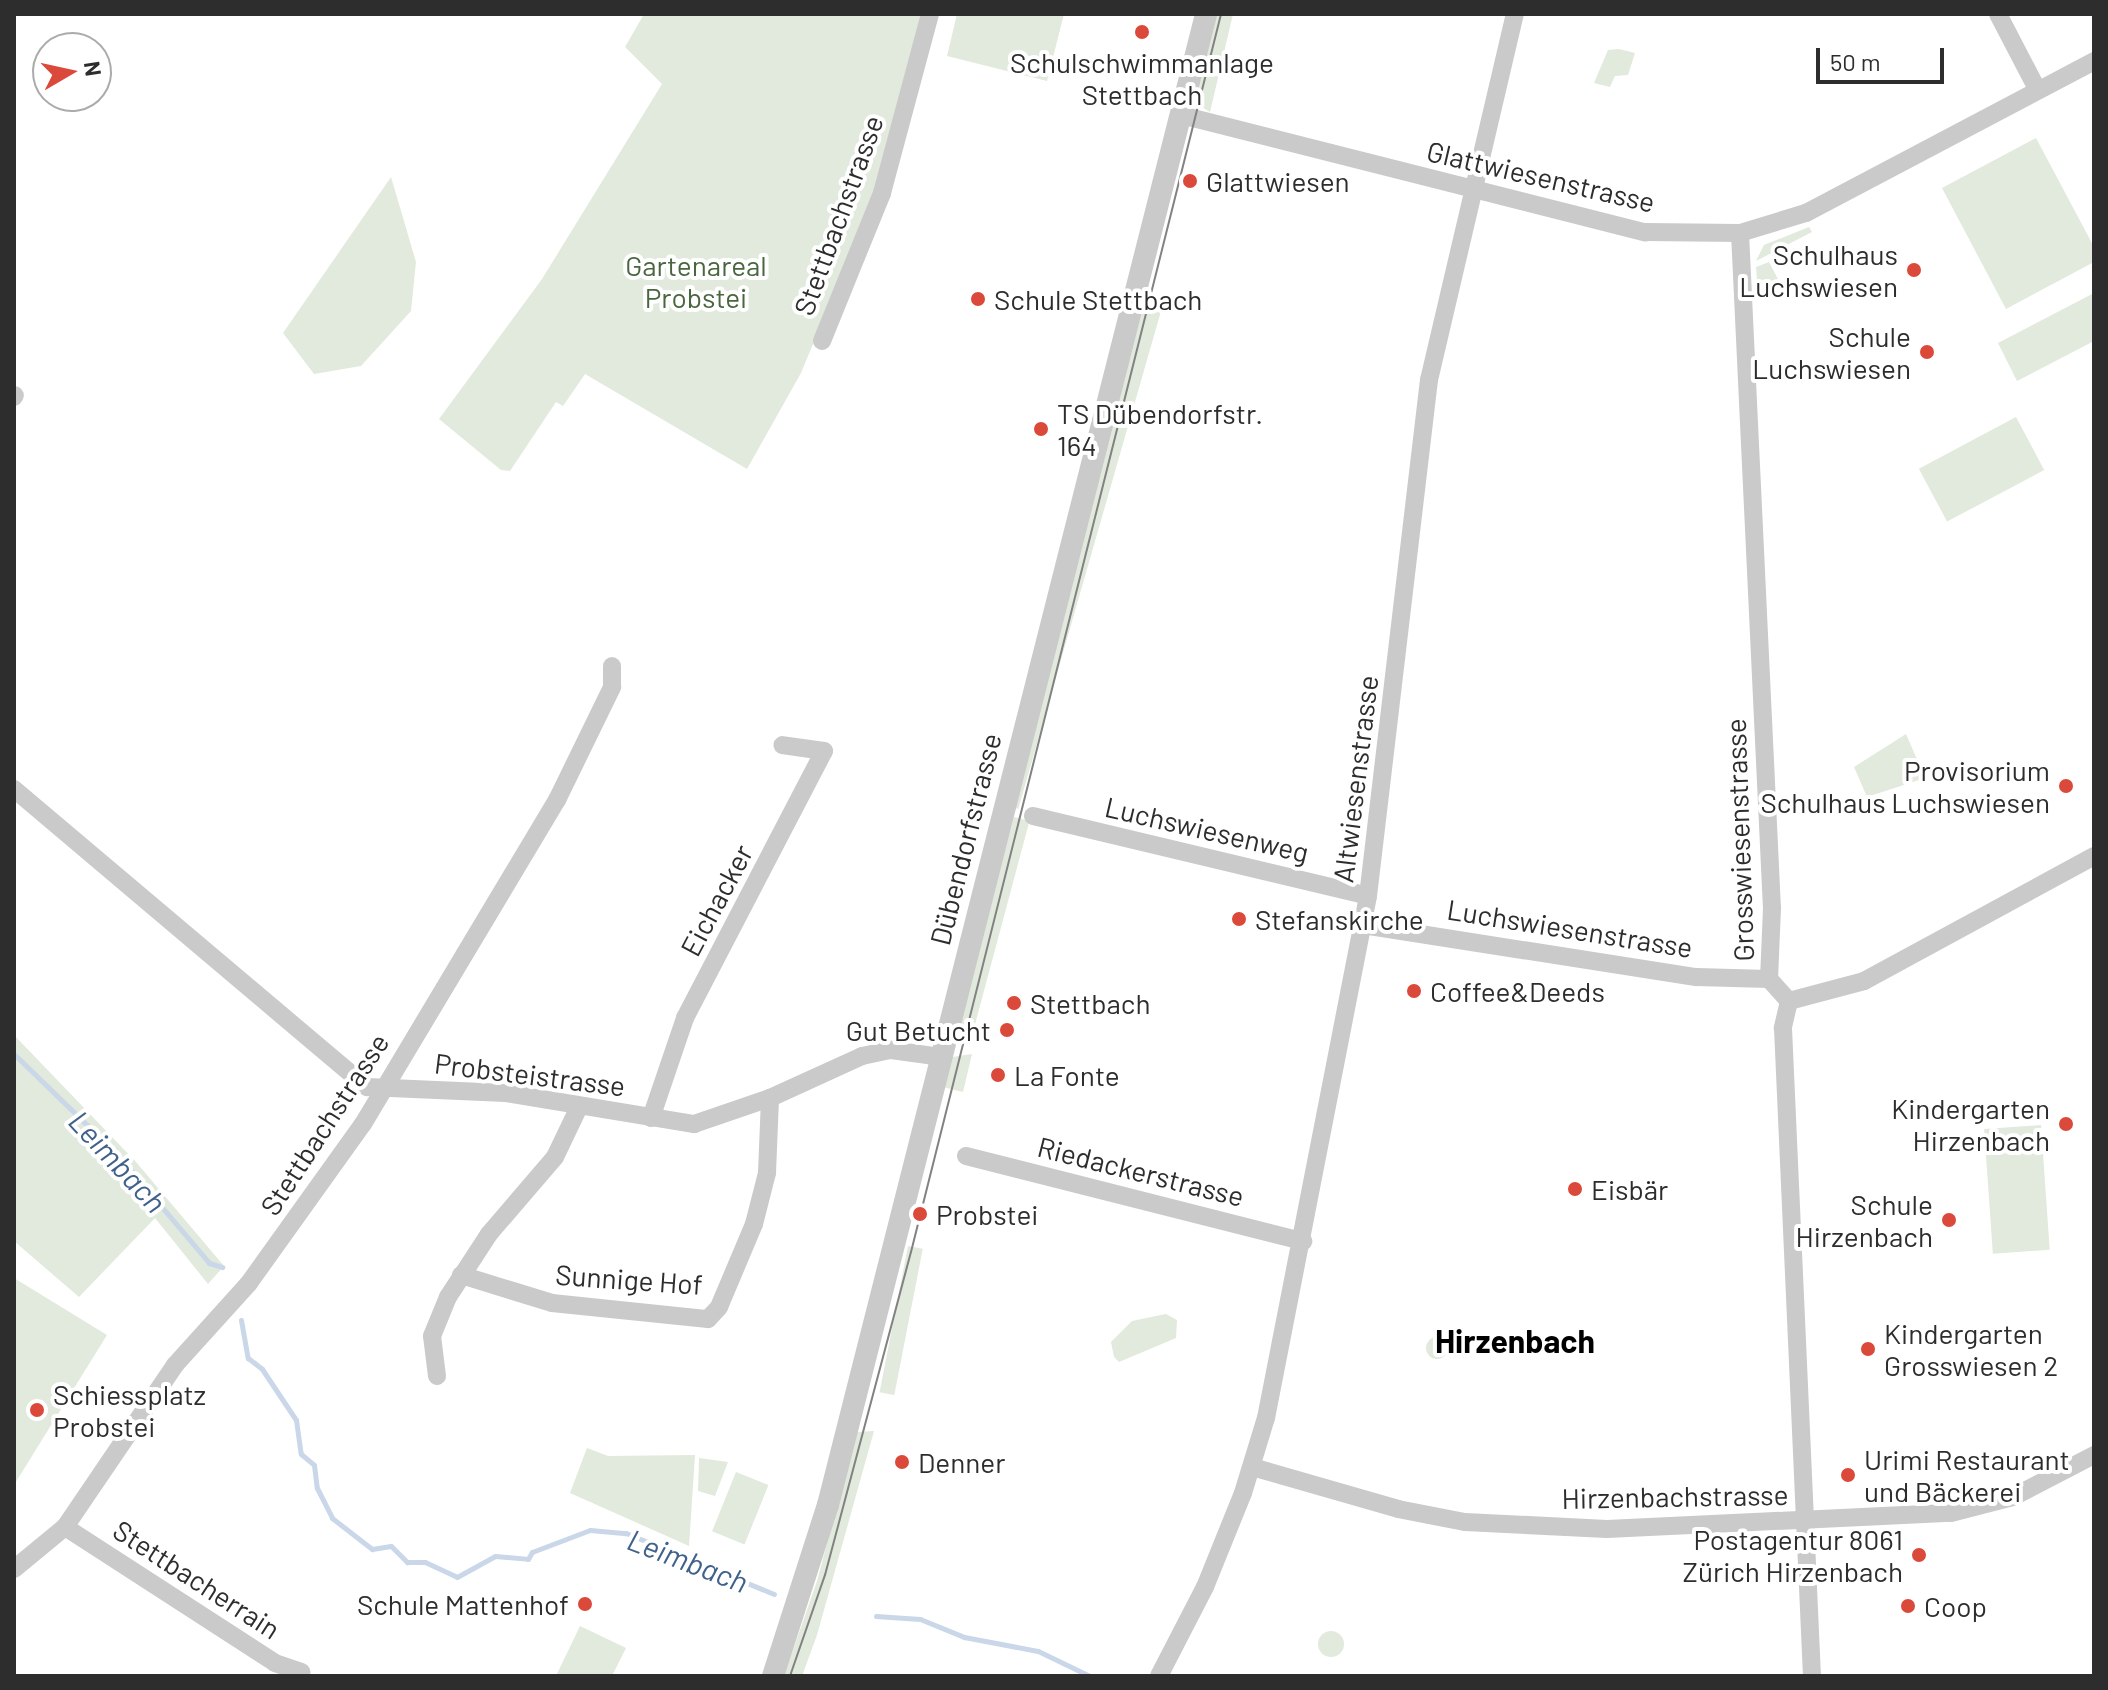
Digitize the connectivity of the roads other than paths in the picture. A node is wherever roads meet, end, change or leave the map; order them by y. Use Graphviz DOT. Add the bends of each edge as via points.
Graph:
graph roads {
  1 [pos="930,14"];
  2 [pos="1206,14"];
  3 [pos="1515,14"];
  4 [pos="1998,14"];
  5 [pos="2094,61"];
  6 [pos="2037,89"];
  7 [pos="1181,115"];
  8 [pos="1470,189"];
  9 [pos="1740,233"];
  10 [pos="822,341"];
  11 [pos="612,666"];
  12 [pos="782,745"];
  13 [pos="14,789"];
  14 [pos="1033,816"];
  15 [pos="2094,856"];
  16 [pos="1368,896"];
  17 [pos="1363,925"];
  18 [pos="1771,972"];
  19 [pos="1789,1001"];
  20 [pos="941,1057"];
  21 [pos="387,1086"];
  22 [pos="770,1098"];
  23 [pos="579,1107"];
  24 [pos="651,1118"];
  25 [pos="966,1156"];
  26 [pos="1303,1241"];
  27 [pos="461,1275"];
  28 [pos="437,1376"];
  29 [pos="2094,1455"];
  30 [pos="1252,1467"];
  31 [pos="1804,1521"];
  32 [pos="65,1527"];
  33 [pos="14,1569"];
  34 [pos="301,1672"];
  35 [pos="773,1676"];
  36 [pos="1159,1676"];
  37 [pos="1812,1676"];
  1 -- 10 [label="street, Stettbachstrasse" via="882,193"];
  2 -- 7 [label="street, Dübendorfstrasse"];
  3 -- 8 [label="street, Altwiesenstrasse"];
  4 -- 6 [label="street"];
  5 -- 6 [label="street, Glattwiesenstrasse"];
  6 -- 9 [label="street, Glattwiesenstrasse" via="1806,213"];
  7 -- 8 [label="street, Glattwiesenstrasse"];
  7 -- 20 [label="street, Dübendorfstrasse"];
  8 -- 9 [label="street, Glattwiesenstrasse" via="1645,232"];
  8 -- 16 [label="street, Altwiesenstrasse" via="1426,395"];
  9 -- 18 [label="street, Grosswiesenstrasse"];
  11 -- 21 [label="street, Stettbachstrasse" via="612,687 557,800"];
  12 -- 24 [label="street, Eichacker" via="824,751 685,1018"];
  13 -- 21 [label="street, Probsteistrasse" via="361,1084"];
  14 -- 16 [label="street, Luchswiesenweg"];
  15 -- 19 [label="street" via="1864,981"];
  16 -- 17 [label="street, Altwiesenstrasse"];
  17 -- 18 [label="street, Luchswiesenstrasse" via="1696,977"];
  17 -- 26 [label="street, Altwiesenstrasse"];
  18 -- 19 [label="street, Grosswiesenstrasse"];
  19 -- 31 [label="street" via="1783,1028"];
  20 -- 22 [label="street, Probsteistrasse" via="891,1050 862,1056"];
  20 -- 35 [label="street, Dübendorfstrasse" via="817,1548"];
  21 -- 23 [label="street, Probsteistrasse" via="506,1093"];
  21 -- 32 [label="street, Stettbachstrasse" via="253,1276 175,1365"];
  22 -- 24 [label="street, Probsteistrasse" via="694,1124"];
  22 -- 27 [label="street, Sunnige Hof" via="767,1173 754,1224 719,1307 708,1319 552,1303"];
  23 -- 24 [label="street, Probsteistrasse"];
  23 -- 27 [label="street" via="555,1157"];
  25 -- 26 [label="street, Riedackerstrasse"];
  26 -- 30 [label="street, Altwiesenstrasse"];
  27 -- 28 [label="street" via="432,1336"];
  29 -- 31 [label="street, Hirzenbachstrasse" via="2013,1497 1966,1510"];
  30 -- 31 [label="street, Hirzenbachstrasse" via="1398,1509 1465,1522 1607,1529"];
  30 -- 36 [label="street, Altwiesenstrasse" via="1205,1587"];
  31 -- 37 [label="street"];
  32 -- 33 [label="street, Stettbachstrasse"];
  32 -- 34 [label="street, Stettbacherrain" via="280,1666"];
}
